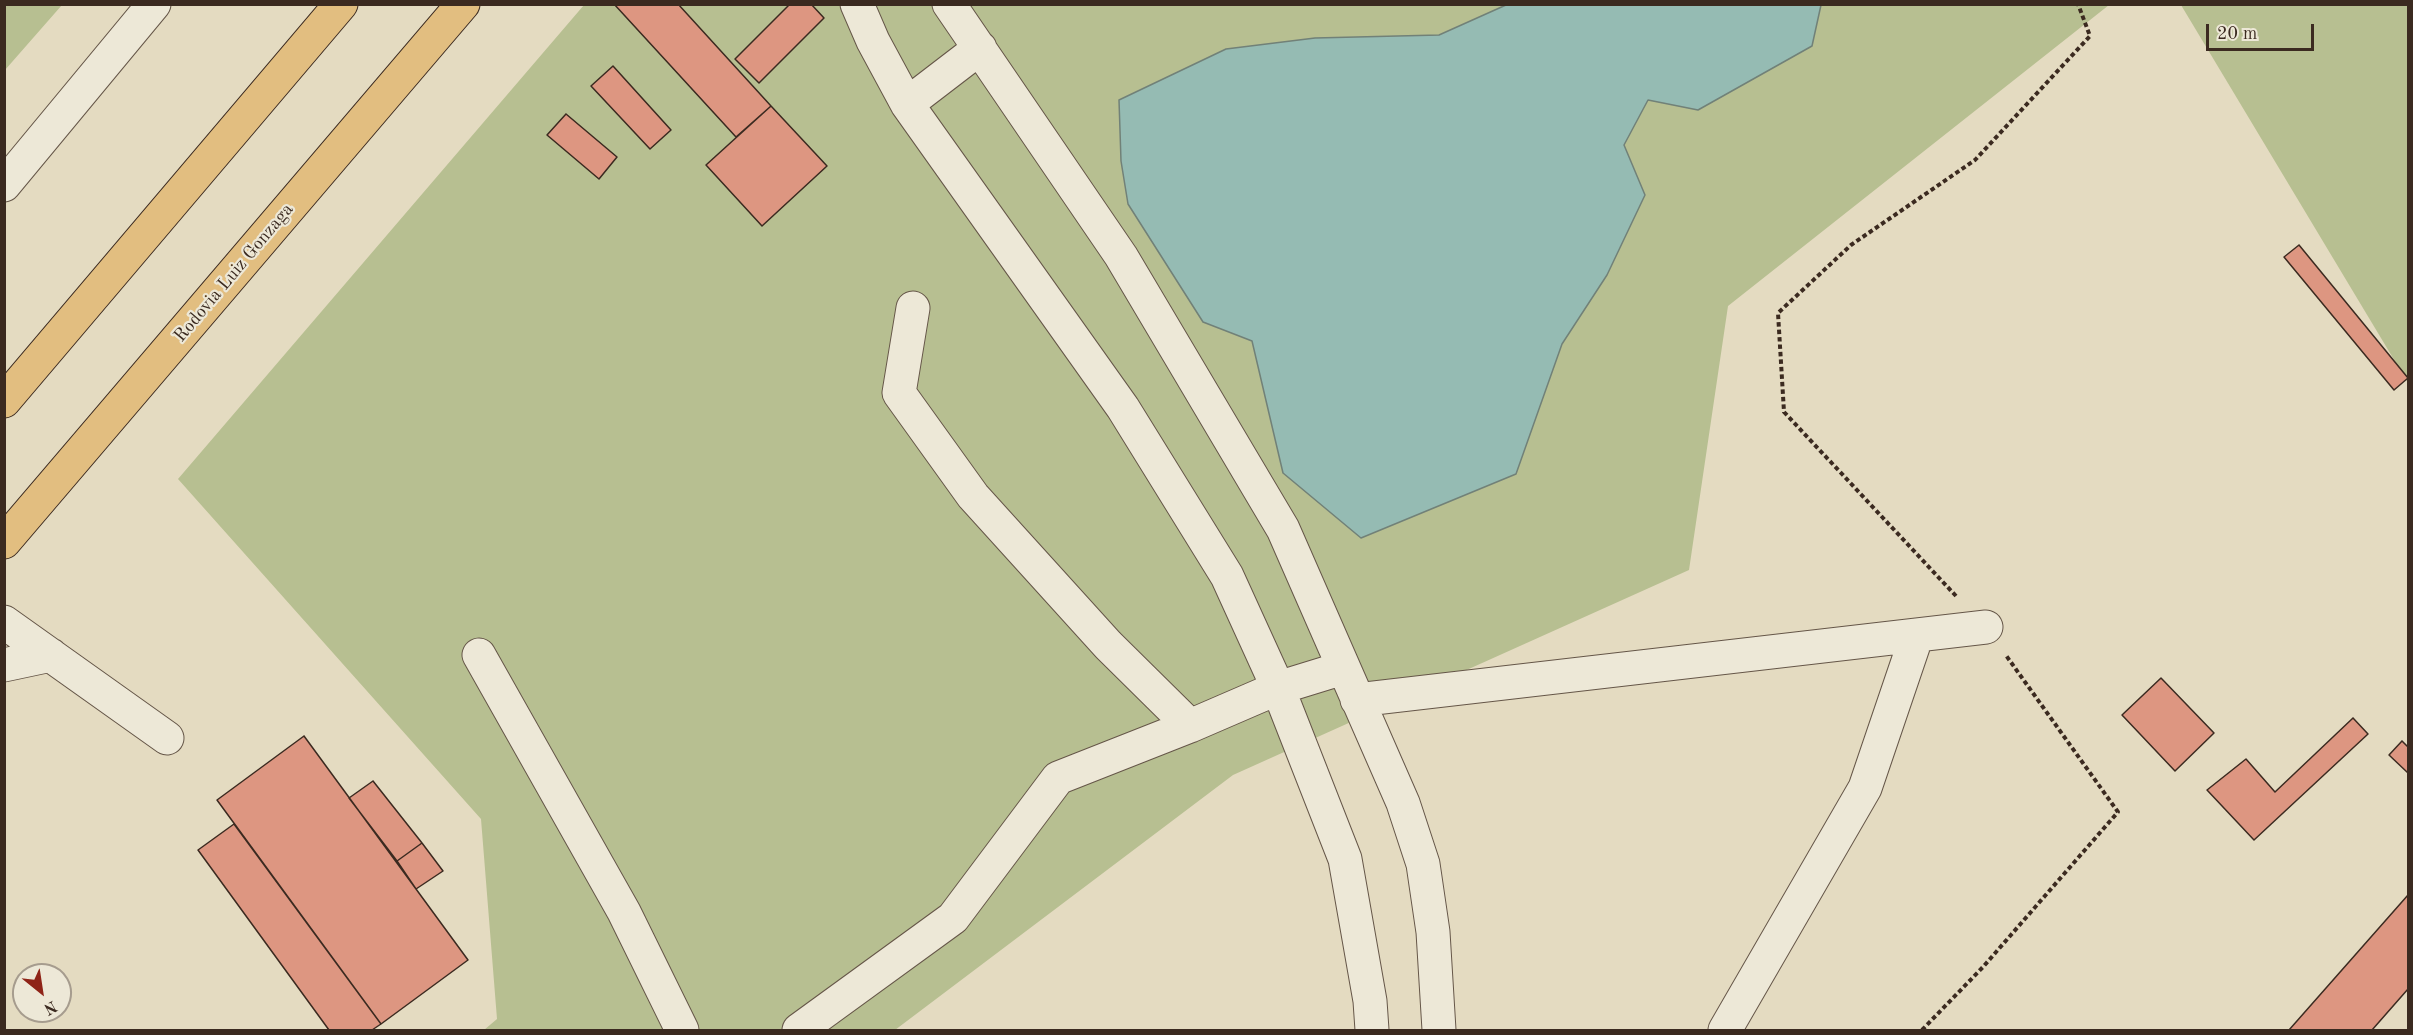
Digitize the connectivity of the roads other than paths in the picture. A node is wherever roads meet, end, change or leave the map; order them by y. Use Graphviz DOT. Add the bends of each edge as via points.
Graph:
graph roads {
  1 [pos="154,4"];
  2 [pos="341,4"];
  3 [pos="463,4"];
  4 [pos="857,4"];
  5 [pos="949,4"];
  6 [pos="980,48"];
  7 [pos="907,104"];
  8 [pos="4,185"];
  9 [pos="913,308"];
  10 [pos="4,401"];
  11 [pos="4,542"];
  12 [pos="4,622"];
  13 [pos="1986,627"];
  14 [pos="1917,635"];
  15 [pos="51,655"];
  16 [pos="479,655"];
  17 [pos="4,665"];
  18 [pos="1343,668"];
  19 [pos="1278,688"];
  20 [pos="1357,700"];
  21 [pos="1190,726"];
  22 [pos="167,738"];
  23 [pos="682,1030"];
  24 [pos="799,1030"];
  25 [pos="1372,1030"];
  26 [pos="1439,1030"];
  27 [pos="1725,1030"];
  1 -- 8 [label="street"];
  2 -- 10 [label="highway"];
  3 -- 11 [label="highway, Rodovia Luiz Gonzaga"];
  4 -- 7 [label="street"];
  5 -- 6 [label="street"];
  6 -- 7 [label="street"];
  6 -- 18 [label="street" via="1121,256 1283,529"];
  7 -- 19 [label="street" via="1123,408 1227,576"];
  9 -- 21 [label="street" via="899,393 973,496 1108,645"];
  12 -- 15 [label="street"];
  13 -- 14 [label="street"];
  14 -- 20 [label="street"];
  14 -- 27 [label="street" via="1865,788"];
  15 -- 17 [label="street"];
  15 -- 22 [label="street"];
  16 -- 23 [label="street" via="624,912"];
  18 -- 19 [label="street"];
  18 -- 20 [label="street"];
  19 -- 21 [label="street"];
  19 -- 25 [label="street" via="1345,859"];
  20 -- 26 [label="street" via="1403,802 1423,864 1433,932"];
  21 -- 24 [label="street" via="1058,778 953,918"];
}
